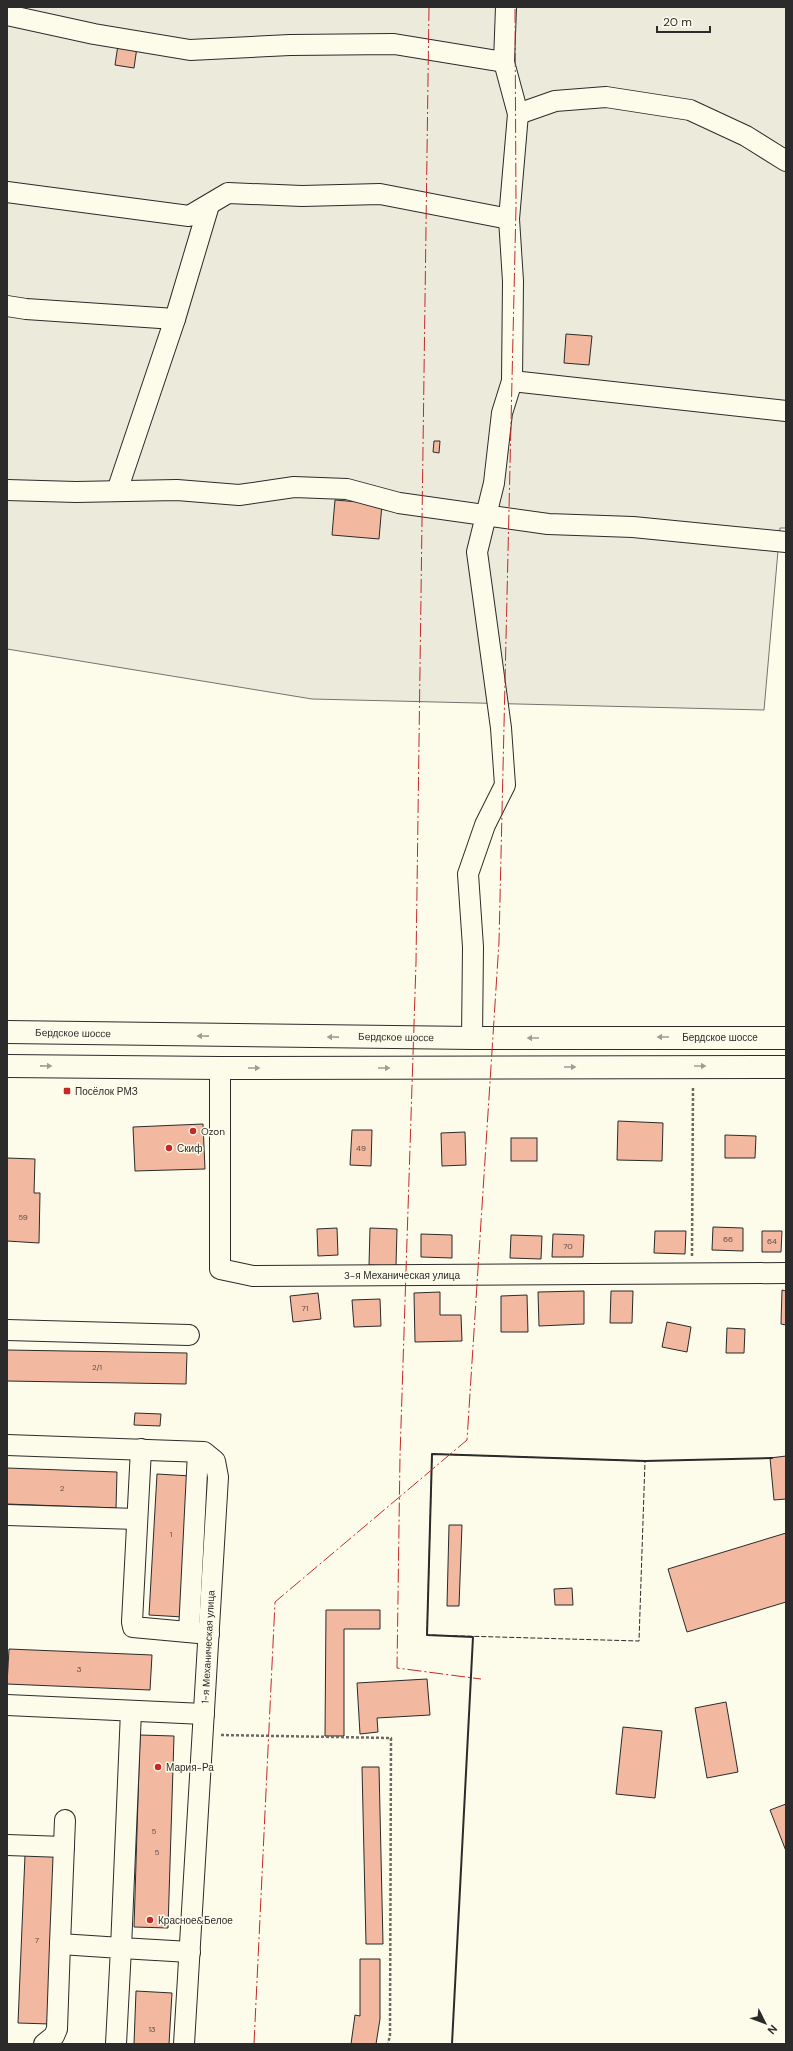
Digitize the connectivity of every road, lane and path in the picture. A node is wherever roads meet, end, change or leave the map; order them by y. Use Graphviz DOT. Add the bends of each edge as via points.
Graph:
graph roads {
  1 [pos="506,7"];
  2 [pos="7,14"];
  3 [pos="504,62"];
  4 [pos="518,114"];
  5 [pos="786,161"];
  6 [pos="7,192"];
  7 [pos="209,204"];
  8 [pos="509,219"];
  9 [pos="7,306"];
  10 [pos="175,319"];
  11 [pos="512,381"];
  12 [pos="786,411"];
  13 [pos="7,490"];
  14 [pos="117,491"];
  15 [pos="486,516"];
  16 [pos="786,542"];
  17 [pos="7,1032"];
  18 [pos="472,1038"];
  19 [pos="786,1038"];
  20 [pos="7,1066"];
  21 [pos="693,1066"];
  22 [pos="786,1067"];
  23 [pos="220,1068"];
  24 [pos="786,1273"];
  25 [pos="692,1274"];
  26 [pos="7,1330"];
  27 [pos="189,1335"];
  28 [pos="7,1445"];
  29 [pos="140,1449"];
  30 [pos="198,1452"];
  31 [pos="7,1514"];
  32 [pos="137,1519"];
  33 [pos="188,1632"];
  34 [pos="209,1634"];
  35 [pos="7,1705"];
  36 [pos="131,1711"];
  37 [pos="204,1714"];
  38 [pos="203,1734"];
  39 [pos="65,1820"];
  40 [pos="7,1845"];
  41 [pos="64,1847"];
  42 [pos="60,1944"];
  43 [pos="120,1948"];
  44 [pos="190,1952"];
  45 [pos="44,2044"];
  46 [pos="116,2044"];
  47 [pos="184,2044"];
  48 [pos="388,2044"];
  1 -- 3 [label="street"];
  2 -- 3 [label="street" via="94,34 190,50 290,45 394,44"];
  3 -- 4 [label="street"];
  4 -- 5 [label="street" via="555,101 606,97 690,110 746,136"];
  4 -- 8 [label="street"];
  6 -- 7 [label="street" via="189,216"];
  7 -- 8 [label="street" via="228,193 302,196 380,194"];
  7 -- 10 [label="street"];
  8 -- 11 [label="street" via="513,281"];
  9 -- 10 [label="street"];
  10 -- 14 [label="street"];
  11 -- 12 [label="street"];
  11 -- 15 [label="street" via="502,413 494,482"];
  13 -- 14 [label="street"];
  14 -- 15 [label="street" via="177,490 239,495 294,487 347,489 399,503"];
  15 -- 16 [label="street" via="548,524 633,528"];
  15 -- 18 [label="street" via="477,552 501,728 504,785 485,825 468,874 473,947"];
  18 -- 17 [label="highway, Бердское шоссе, one-way"];
  19 -- 18 [label="highway, Бердское шоссе, one-way"];
  20 -- 23 [label="highway, one-way"];
  21 -- 22 [label="highway, one-way"];
  23 -- 21 [label="highway, one-way"];
  21 -- 25 [label="path"];
  23 -- 25 [label="street, 3-я Механическая улица" via="220,1269 253,1276"];
  24 -- 25 [label="street, 3-я Механическая улица"];
  26 -- 27 [label="street"];
  28 -- 29 [label="street, 1-я Механическая улица"];
  29 -- 30 [label="street, 1-я Механическая улица"];
  29 -- 32 [label="street"];
  30 -- 33 [label="street"];
  30 -- 34 [label="street, 1-я Механическая улица" via="204,1452 215,1462 218,1477"];
  31 -- 32 [label="street"];
  32 -- 33 [label="street" via="133,1627"];
  33 -- 34 [label="street"];
  34 -- 37 [label="street, 1-я Механическая улица"];
  35 -- 36 [label="street"];
  36 -- 37 [label="street"];
  36 -- 43 [label="street"];
  37 -- 38 [label="street, 1-я Механическая улица"];
  38 -- 44 [label="street, 1-я Механическая улица"];
  38 -- 48 [label="path" via="390,1738"];
  39 -- 41 [label="street"];
  40 -- 41 [label="street"];
  41 -- 42 [label="street"];
  42 -- 43 [label="street"];
  42 -- 45 [label="street" via="57,2029 54,2036"];
  43 -- 44 [label="street"];
  43 -- 46 [label="street"];
  44 -- 47 [label="street, 1-я Механическая улица"];
}
